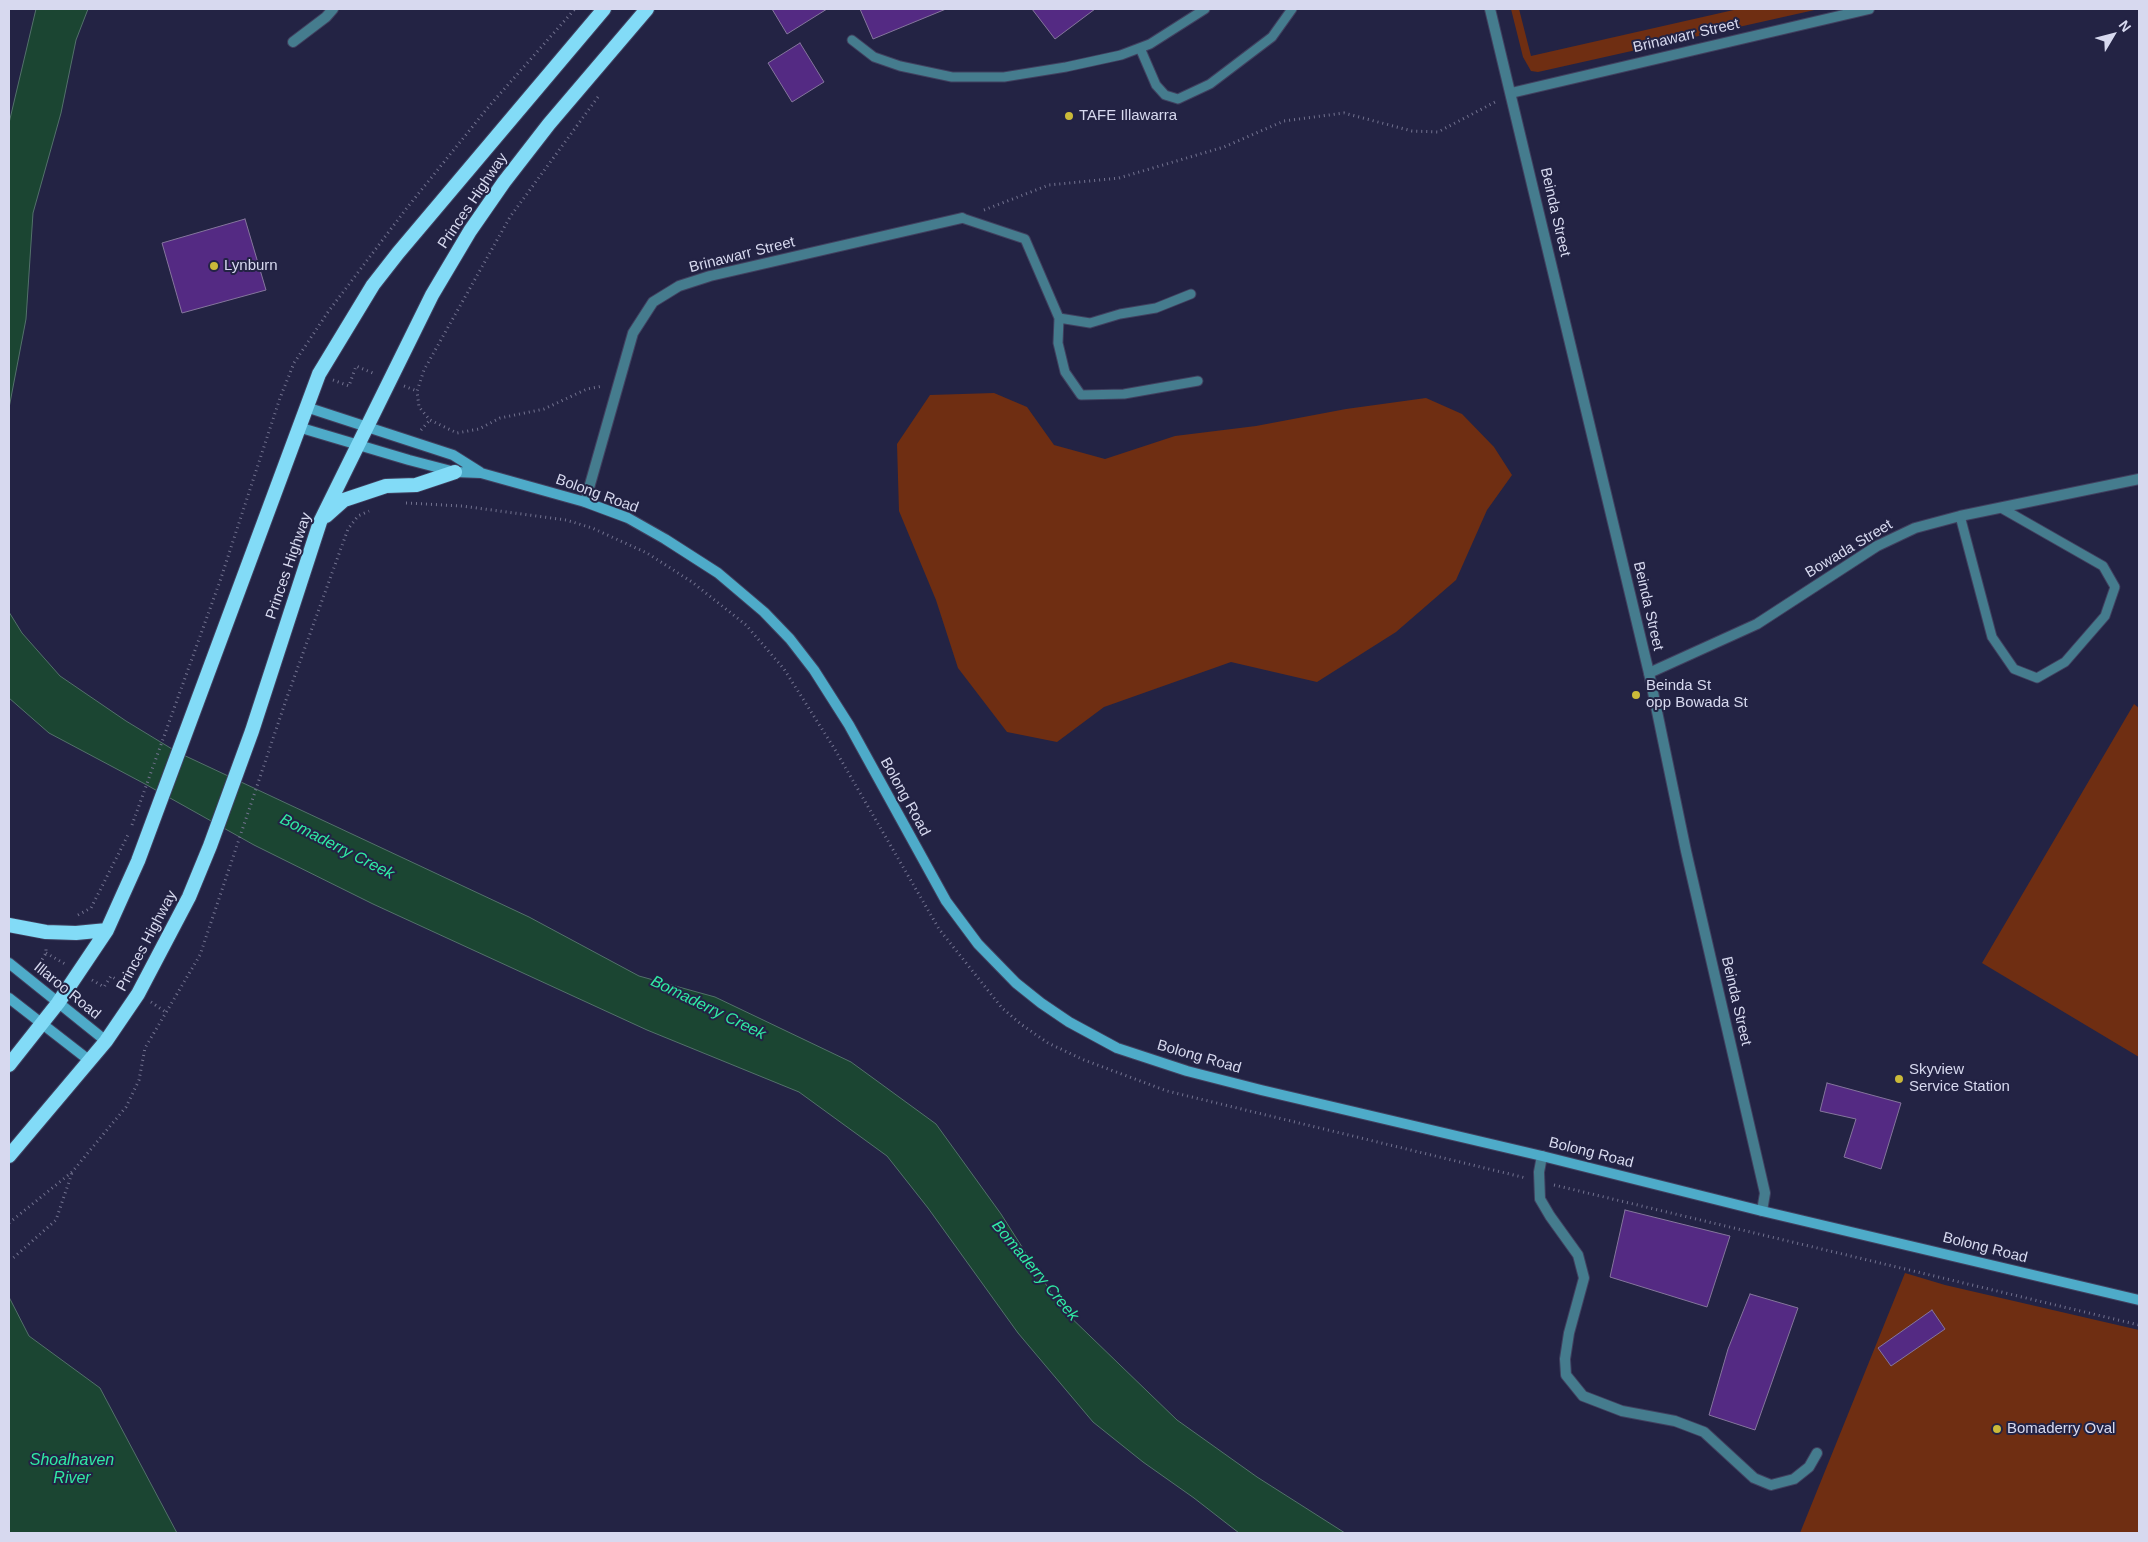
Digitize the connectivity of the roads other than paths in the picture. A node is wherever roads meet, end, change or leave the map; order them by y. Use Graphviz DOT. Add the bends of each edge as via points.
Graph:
graph roads {
  1 [pos="333,9"];
  2 [pos="604,9"];
  3 [pos="647,9"];
  4 [pos="1205,9"];
  5 [pos="1292,9"];
  6 [pos="1490,9"];
  7 [pos="1869,9"];
  8 [pos="852,40"];
  9 [pos="293,42"];
  10 [pos="1140,48"];
  11 [pos="1511,94"];
  12 [pos="962,218"];
  13 [pos="1191,294"];
  14 [pos="1059,318"];
  15 [pos="1198,381"];
  16 [pos="306,407"];
  17 [pos="298,427"];
  18 [pos="366,428"];
  19 [pos="358,444"];
  20 [pos="455,472"];
  21 [pos="480,473"];
  22 [pos="2139,479"];
  23 [pos="586,502"];
  24 [pos="2003,509"];
  25 [pos="1960,516"];
  26 [pos="320,522"];
  27 [pos="1649,673"];
  28 [pos="9,925"];
  29 [pos="107,930"];
  30 [pos="9,964"];
  31 [pos="9,998"];
  32 [pos="58,1003"];
  33 [pos="42,1024"];
  34 [pos="106,1041"];
  35 [pos="90,1061"];
  36 [pos="9,1065"];
  37 [pos="9,1156"];
  38 [pos="1542,1156"];
  39 [pos="1762,1211"];
  40 [pos="2139,1300"];
  41 [pos="1817,1453"];
  1 -- 9 [label="street"];
  2 -- 16 [label="highway, Princes Highway" via="373,285 319,374"];
  3 -- 18 [label="highway, Princes Highway" via="550,124 470,231 432,295"];
  4 -- 10 [label="lane"];
  5 -- 10 [label="lane" via="1272,36 1210,84 1178,99 1165,95 1156,85"];
  6 -- 11 [label="street, Beinda Street"];
  7 -- 11 [label="street, Brinawarr Street"];
  8 -- 10 [label="lane" via="874,57 952,77 1013,76 1121,55"];
  11 -- 27 [label="street, Beinda Street"];
  12 -- 14 [label="lane" via="1025,239"];
  12 -- 23 [label="street, Brinawarr Street" via="710,276 679,286 653,302 633,333"];
  13 -- 14 [label="lane" via="1156,308 1090,323"];
  14 -- 15 [label="lane" via="1058,343 1065,372 1081,395 1124,394"];
  16 -- 17 [label="highway, Princes Highway"];
  16 -- 18 [label="main road, Bolong Road"];
  17 -- 19 [label="main road, Bolong Road"];
  17 -- 29 [label="highway, Princes Highway" via="138,861"];
  18 -- 19 [label="highway, Princes Highway"];
  18 -- 21 [label="main road, Bolong Road" via="454,455"];
  19 -- 20 [label="main road, Bolong Road"];
  19 -- 26 [label="highway, Princes Highway"];
  20 -- 21 [label="main road, Bolong Road"];
  20 -- 26 [label="highway" via="416,485 386,486 344,500"];
  21 -- 23 [label="main road, Bolong Road"];
  22 -- 24 [label="street, Bowada Street"];
  23 -- 38 [label="main road, Bolong Road" via="628,518 718,573 790,639 849,725 946,901 978,944 1041,1003 1118,1048 1187,1071"];
  24 -- 25 [label="street, Bowada Street"];
  24 -- 25 [label="lane" via="2103,566 2115,587 2105,616 2065,662 2037,678 2014,669 1992,637"];
  25 -- 27 [label="street, Bowada Street" via="1915,528 1877,546 1757,624"];
  26 -- 34 [label="highway, Princes Highway" via="252,731 189,897 138,994"];
  27 -- 39 [label="street, Beinda Street" via="1686,851 1765,1193"];
  28 -- 29 [label="highway" via="46,932"];
  29 -- 32 [label="highway, Princes Highway"];
  30 -- 32 [label="main road, Illaroo Road"];
  31 -- 33 [label="main road"];
  32 -- 33 [label="highway, Princes Highway"];
  32 -- 34 [label="main road, Illaroo Road"];
  33 -- 35 [label="main road"];
  33 -- 36 [label="highway, Princes Highway"];
  34 -- 35 [label="highway, Princes Highway"];
  35 -- 37 [label="highway, Princes Highway"];
  38 -- 39 [label="main road, Bolong Road"];
  38 -- 41 [label="street" via="1540,1199 1578,1255 1584,1278 1565,1358 1566,1376 1583,1396 1622,1411 1675,1421 1704,1432 1754,1478 1771,1484 1794,1479 1809,1467"];
  39 -- 40 [label="main road, Bolong Road"];
}
